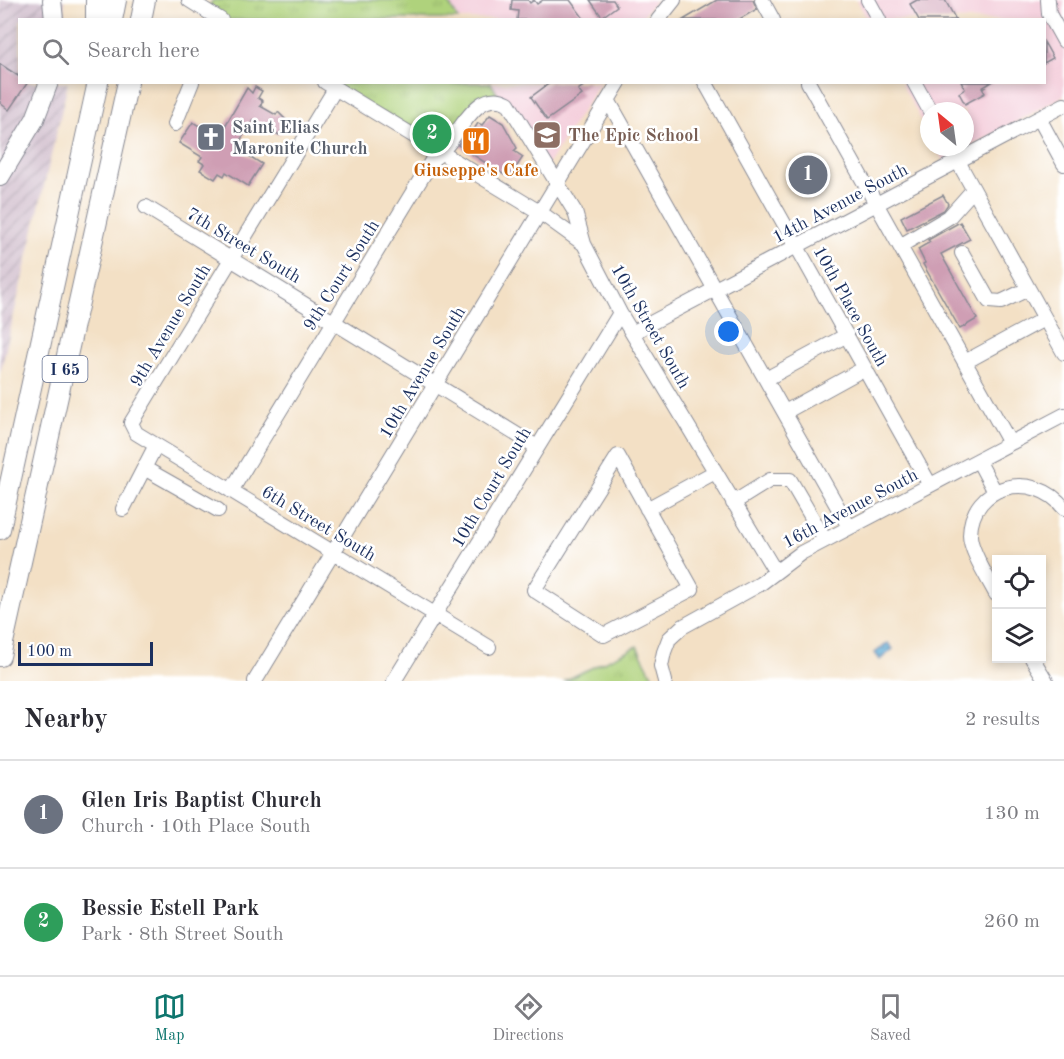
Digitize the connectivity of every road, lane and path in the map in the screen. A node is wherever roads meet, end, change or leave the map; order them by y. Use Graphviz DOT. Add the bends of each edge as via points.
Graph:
graph roads {
  1 [pos="52,0"];
  2 [pos="145,0"];
  3 [pos="189,0"];
  4 [pos="762,0"];
  5 [pos="868,0"];
  6 [pos="1048,0"];
  7 [pos="209,5"];
  8 [pos="110,6"];
  9 [pos="54,18"];
  10 [pos="98,18"];
  11 [pos="141,18"];
  12 [pos="219,18"];
  13 [pos="772,18"];
  14 [pos="878,18"];
  15 [pos="1064,41"];
  16 [pos="48,84"];
  17 [pos="90,84"];
  18 [pos="98,84"];
  19 [pos="128,84"];
  20 [pos="191,84"];
  21 [pos="618,84"];
  22 [pos="706,84"];
  23 [pos="809,84"];
  24 [pos="915,84"];
  25 [pos="330,86"];
  26 [pos="500,99"];
  27 [pos="608,100"];
  28 [pos="925,102"];
  29 [pos="1064,105"];
  30 [pos="1039,118"];
  31 [pos="175,124"];
  32 [pos="442,154"];
  33 [pos="955,156"];
  34 [pos="81,160"];
  35 [pos="958,162"];
  36 [pos="1064,164"];
  37 [pos="0,177"];
  38 [pos="557,183"];
  39 [pos="973,190"];
  40 [pos="877,204"];
  41 [pos="146,207"];
  42 [pos="541,213"];
  43 [pos="584,244"];
  44 [pos="797,246"];
  45 [pos="900,246"];
  46 [pos="962,254"];
  47 [pos="231,259"];
  48 [pos="716,289"];
  49 [pos="1028,289"];
  50 [pos="620,313"];
  51 [pos="1044,319"];
  52 [pos="333,321"];
  53 [pos="632,333"];
  54 [pos="847,335"];
  55 [pos="1064,353"];
  56 [pos="965,362"];
  57 [pos="865,368"];
  58 [pos="766,379"];
  59 [pos="436,385"];
  60 [pos="785,412"];
  61 [pos="1064,415"];
  62 [pos="132,428"];
  63 [pos="1010,443"];
  64 [pos="156,445"];
  65 [pos="537,447"];
  66 [pos="978,460"];
  67 [pos="144,468"];
  68 [pos="715,472"];
  69 [pos="930,485"];
  70 [pos="994,490"];
  71 [pos="231,491"];
  72 [pos="733,503"];
  73 [pos="1064,508"];
  74 [pos="123,509"];
  75 [pos="647,509"];
  76 [pos="218,510"];
  77 [pos="849,528"];
  78 [pos="0,529"];
  79 [pos="825,540"];
  80 [pos="333,553"];
  81 [pos="775,571"];
  82 [pos="992,586"];
  83 [pos="435,615"];
  84 [pos="489,647"];
  85 [pos="0,656"];
  86 [pos="1035,663"];
  87 [pos="255,681"];
  88 [pos="394,681"];
  89 [pos="665,681"];
  90 [pos="1046,681"];
  1 -- 9 [label="main road"];
  2 -- 11 [label="highway"];
  3 -- 7 [label="street"];
  4 -- 13 [label="street"];
  5 -- 14 [label="street"];
  6 -- 15 [label="street" via="1049,14"];
  7 -- 12 [label="street"];
  8 -- 10 [label="highway"];
  16 -- 37 [label="main road" via="35,119"];
  17 -- 34 [label="highway"];
  18 -- 34 [label="highway, I 65"];
  19 -- 85 [label="highway, I 65"];
  20 -- 31 [label="street"];
  21 -- 27 [label="street, 10th Avenue South"];
  22 -- 44 [label="street, 10th Place South"];
  23 -- 40 [label="street"];
  24 -- 28 [label="street"];
  25 -- 32 [label="street"];
  25 -- 47 [label="street, 9th Avenue South"];
  26 -- 32 [label="street, 9th Court South" via="473,110"];
  26 -- 38 [label="street, 10th Street South" via="508,103"];
  27 -- 38 [label="street, 10th Avenue South"];
  27 -- 48 [label="street"];
  29 -- 30 [label="street, 14th Avenue South"];
  30 -- 35 [label="street, 14th Avenue South"];
  30 -- 36 [label="street"];
  32 -- 42 [label="street"];
  32 -- 52 [label="street, 9th Court South" via="433,159"];
  33 -- 35 [label="street"];
  34 -- 78 [label="highway, I 65"];
  35 -- 39 [label="street"];
  35 -- 40 [label="street, 14th Avenue South"];
  38 -- 42 [label="street, 10th Avenue South"];
  38 -- 43 [label="street, 10th Street South" via="575,212"];
  39 -- 45 [label="street" via="939,225"];
  39 -- 49 [label="street"];
  40 -- 44 [label="street, 14th Avenue South"];
  40 -- 45 [label="street"];
  41 -- 47 [label="street, 7th Street South"];
  42 -- 43 [label="street"];
  42 -- 59 [label="street, 10th Avenue South"];
  43 -- 50 [label="street, 10th Street South"];
  44 -- 48 [label="street, 14th Avenue South"];
  44 -- 54 [label="street, 10th Place South"];
  45 -- 56 [label="street"];
  46 -- 49 [label="street" via="989,301 1001,302"];
  47 -- 52 [label="street, 7th Street South"];
  47 -- 62 [label="street, 9th Avenue South" via="131,423"];
  48 -- 53 [label="street, 14th Avenue South"];
  48 -- 58 [label="street"];
  49 -- 51 [label="street"];
  50 -- 53 [label="street, 10th Street South"];
  50 -- 65 [label="street, 10th Court South"];
  51 -- 55 [label="street"];
  51 -- 56 [label="street"];
  52 -- 59 [label="street, 7th Street South"];
  52 -- 71 [label="street, 9th Court South"];
  53 -- 68 [label="street, 10th Street South"];
  54 -- 57 [label="street, 10th Place South"];
  54 -- 58 [label="street"];
  56 -- 63 [label="street"];
  57 -- 60 [label="street"];
  57 -- 69 [label="street, 10th Place South"];
  58 -- 60 [label="street"];
  59 -- 65 [label="street, 7th Street South"];
  59 -- 80 [label="street, 10th Avenue South"];
  60 -- 77 [label="street"];
  61 -- 63 [label="street, 16th Avenue South"];
  62 -- 64 [label="street, 6th Street South"];
  63 -- 66 [label="street, 16th Avenue South"];
  64 -- 67 [label="street"];
  64 -- 71 [label="street, 6th Street South"];
  65 -- 83 [label="street, 10th Court South"];
  66 -- 69 [label="street, 16th Avenue South"];
  66 -- 70 [label="street"];
  67 -- 74 [label="street"];
  67 -- 76 [label="street"];
  68 -- 72 [label="street, 10th Street South"];
  68 -- 75 [label="street"];
  69 -- 77 [label="street, 16th Avenue South"];
  70 -- 73 [label="street" via="1037,487"];
  70 -- 82 [label="street" via="978,507 970,534 973,549"];
  71 -- 80 [label="street, 6th Street South"];
  72 -- 79 [label="street" via="770,480 790,480"];
  72 -- 81 [label="street, 10th Street South"];
  75 -- 75 [label="street" via="618,456 534,590 604,635 692,589"];
  77 -- 79 [label="street, 16th Avenue South"];
  79 -- 81 [label="street, 16th Avenue South"];
  80 -- 83 [label="street, 6th Street South"];
  80 -- 87 [label="street, 10th Avenue South"];
  81 -- 89 [label="street, 16th Avenue South" via="760,584 682,627 669,639 661,666"];
  83 -- 84 [label="street, 6th Street South"];
  83 -- 88 [label="street, 10th Court South"];
  86 -- 90 [label="street"];
}
